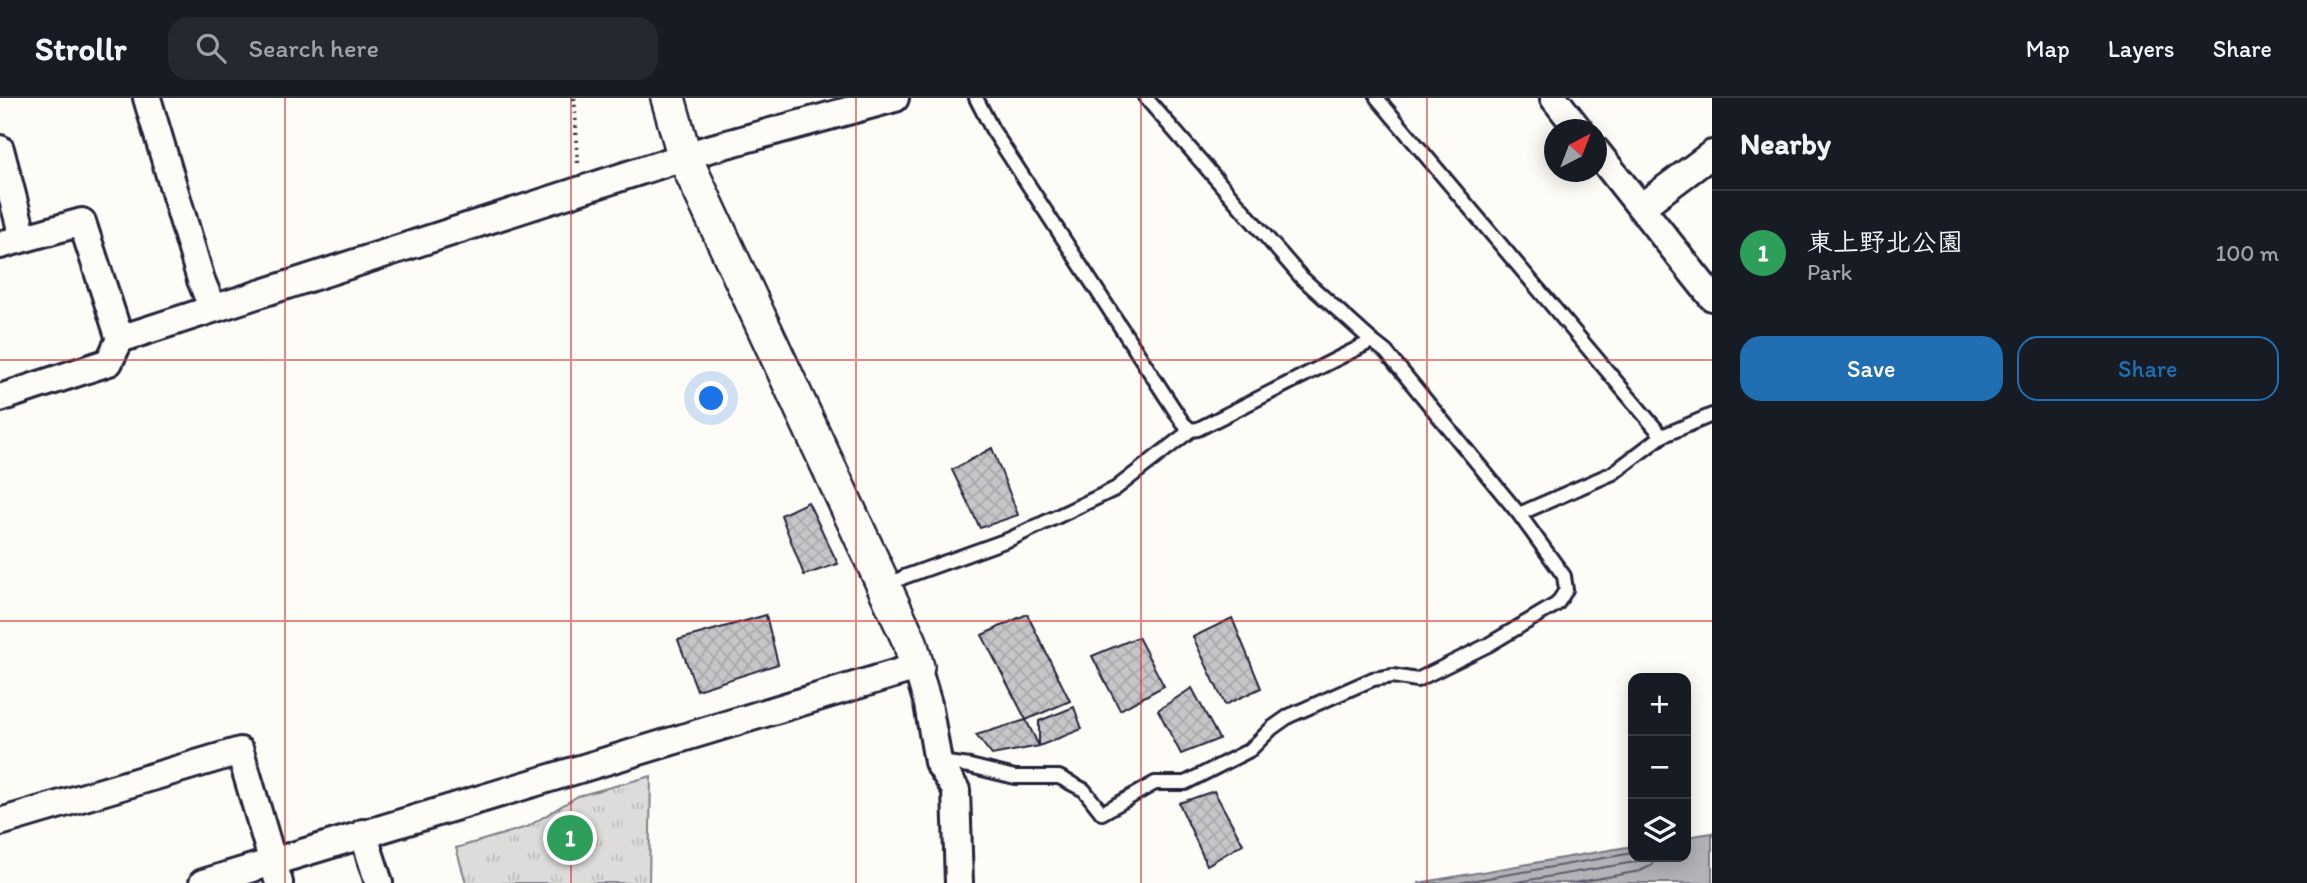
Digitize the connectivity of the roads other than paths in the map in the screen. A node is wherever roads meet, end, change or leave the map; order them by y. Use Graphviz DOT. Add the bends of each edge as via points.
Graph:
graph roads {
  1 [pos="147,98"];
  2 [pos="668,98"];
  3 [pos="895,98"];
  4 [pos="976,98"];
  5 [pos="1146,98"];
  6 [pos="1377,98"];
  7 [pos="1554,98"];
  8 [pos="1570,119"];
  9 [pos="0,149"];
  10 [pos="1712,154"];
  11 [pos="685,158"];
  12 [pos="1607,165"];
  13 [pos="1640,207"];
  14 [pos="12,241"];
  15 [pos="1712,297"];
  16 [pos="213,309"];
  17 [pos="120,339"];
  18 [pos="1372,341"];
  19 [pos="0,398"];
  20 [pos="1712,415"];
  21 [pos="1191,430"];
  22 [pos="1662,436"];
  23 [pos="1519,514"];
  24 [pos="884,588"];
  25 [pos="918,667"];
  26 [pos="938,762"];
  27 [pos="0,822"];
  28 [pos="363,833"];
  29 [pos="276,872"];
  30 [pos="203,883"];
  31 [pos="379,883"];
  32 [pos="959,883"];
  1 -- 16 [label="street"];
  2 -- 11 [label="street"];
  3 -- 11 [label="street"];
  4 -- 21 [label="lane" via="1062,238"];
  5 -- 18 [label="lane" via="1301,277"];
  6 -- 22 [label="lane"];
  7 -- 8 [label="street"];
  9 -- 14 [label="street"];
  10 -- 13 [label="street"];
  11 -- 16 [label="street"];
  11 -- 24 [label="street"];
  12 -- 13 [label="street"];
  13 -- 15 [label="street"];
  14 -- 17 [label="street" via="82,222"];
  16 -- 17 [label="street"];
  17 -- 19 [label="street" via="108,362"];
  18 -- 21 [label="lane"];
  18 -- 23 [label="lane" via="1386,352"];
  20 -- 22 [label="lane"];
  21 -- 24 [label="lane" via="1115,489 1010,539"];
  22 -- 23 [label="lane" via="1613,473"];
  23 -- 26 [label="lane" via="1564,576 1566,590 1557,604 1418,680 1373,679 1289,716 1250,750 1185,783 1156,783 1102,813 1084,790 1059,777 1015,777"];
  24 -- 25 [label="street"];
  25 -- 26 [label="street"];
  25 -- 28 [label="street"];
  26 -- 32 [label="street" via="956,790"];
  27 -- 29 [label="street" via="240,751"];
  28 -- 29 [label="street"];
  28 -- 31 [label="street"];
  29 -- 30 [label="street"];
}
